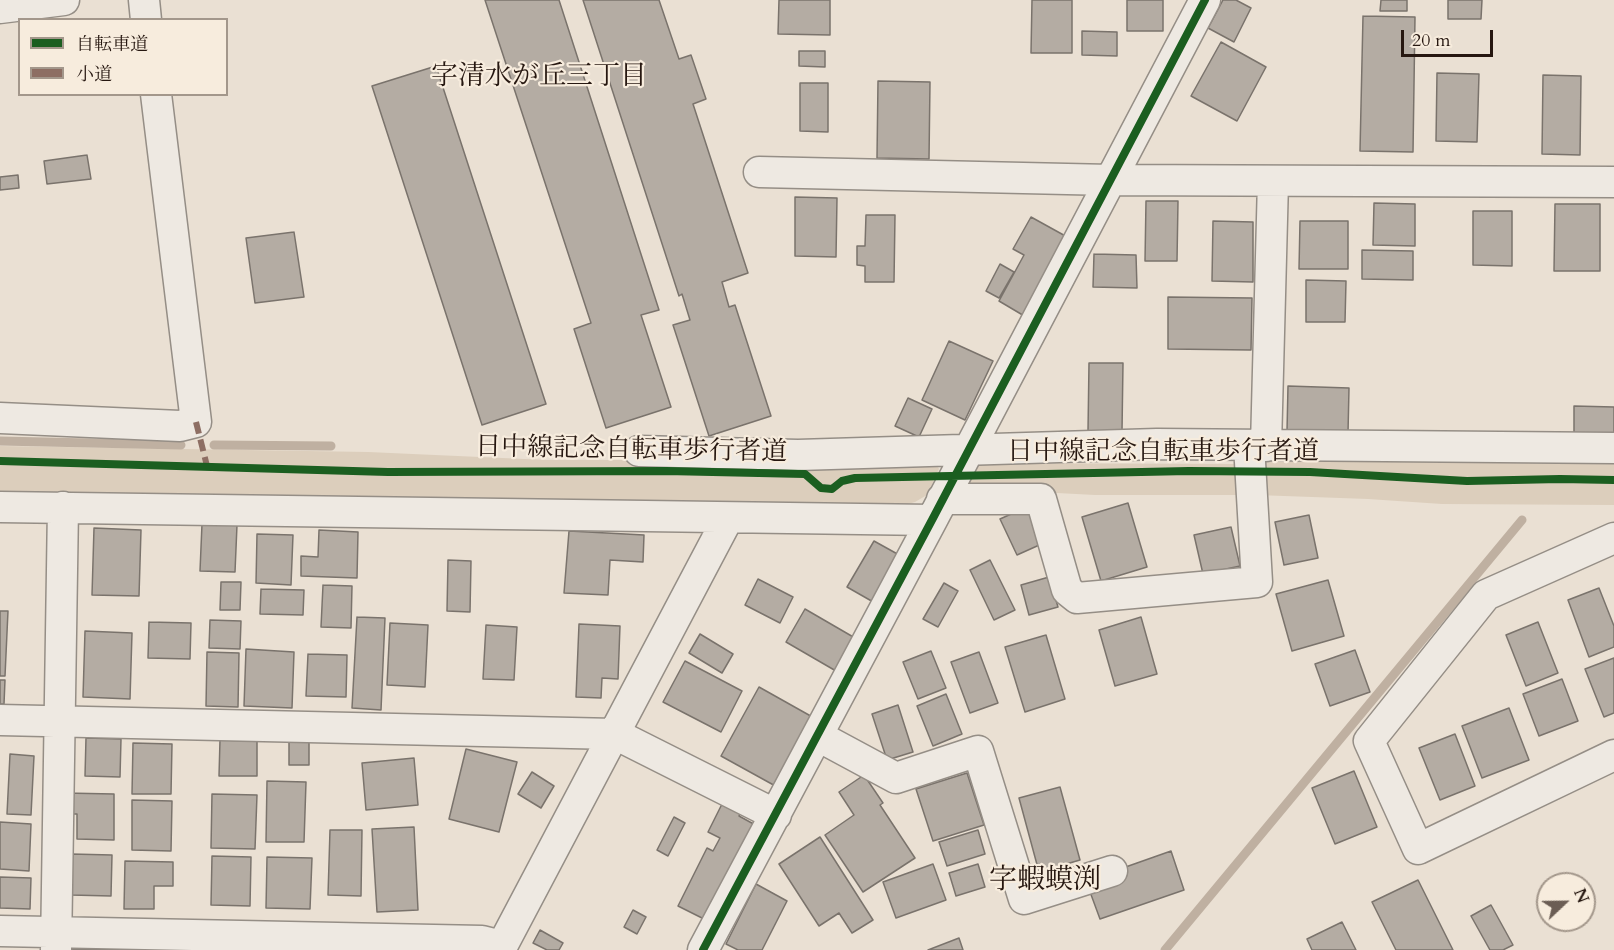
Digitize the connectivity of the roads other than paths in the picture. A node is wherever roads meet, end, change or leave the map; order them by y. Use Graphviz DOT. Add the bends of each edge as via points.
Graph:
graph roads {
  1 [pos="64,0"];
  2 [pos="144,0"];
  3 [pos="1205,0"];
  4 [pos="0,8"];
  5 [pos="146,18"];
  6 [pos="156,96"];
  7 [pos="759,172"];
  8 [pos="1111,180"];
  9 [pos="1273,181"];
  10 [pos="1614,182"];
  11 [pos="0,418"];
  12 [pos="1257,445"];
  13 [pos="1614,448"];
  14 [pos="639,451"];
  15 [pos="968,451"];
  16 [pos="0,507"];
  17 [pos="63,507"];
  18 [pos="937,510"];
  19 [pos="728,518"];
  20 [pos="1614,538"];
  21 [pos="0,720"];
  22 [pos="58,721"];
  23 [pos="615,734"];
  24 [pos="818,736"];
  25 [pos="1614,755"];
  26 [pos="776,815"];
  27 [pos="1112,871"];
  28 [pos="0,931"];
  29 [pos="56,941"];
  30 [pos="501,948"];
  31 [pos="703,950"];
  1 -- 4 [label="street"];
  2 -- 5 [label="street"];
  3 -- 8 [label="street"];
  6 -- 11 [label="street" via="196,422 180,426"];
  7 -- 8 [label="street"];
  8 -- 9 [label="street"];
  8 -- 15 [label="street"];
  9 -- 10 [label="street"];
  9 -- 12 [label="street"];
  12 -- 13 [label="street"];
  12 -- 15 [label="street" via="1157,444"];
  12 -- 18 [label="street" via="1257,582 1077,598 1067,590 1041,499"];
  14 -- 15 [label="street" via="798,455"];
  15 -- 18 [label="street"];
  16 -- 17 [label="street"];
  17 -- 19 [label="street"];
  17 -- 22 [label="street"];
  18 -- 19 [label="street"];
  18 -- 24 [label="street"];
  19 -- 23 [label="street"];
  20 -- 25 [label="street" via="1486,596 1369,741 1418,849"];
  21 -- 22 [label="street"];
  22 -- 23 [label="street"];
  22 -- 29 [label="street"];
  23 -- 26 [label="street"];
  23 -- 30 [label="street"];
  24 -- 26 [label="street"];
  24 -- 27 [label="street" via="896,778 978,751 1024,899"];
  26 -- 31 [label="street"];
  28 -- 29 [label="street"];
  29 -- 30 [label="street" via="482,941"];
}
